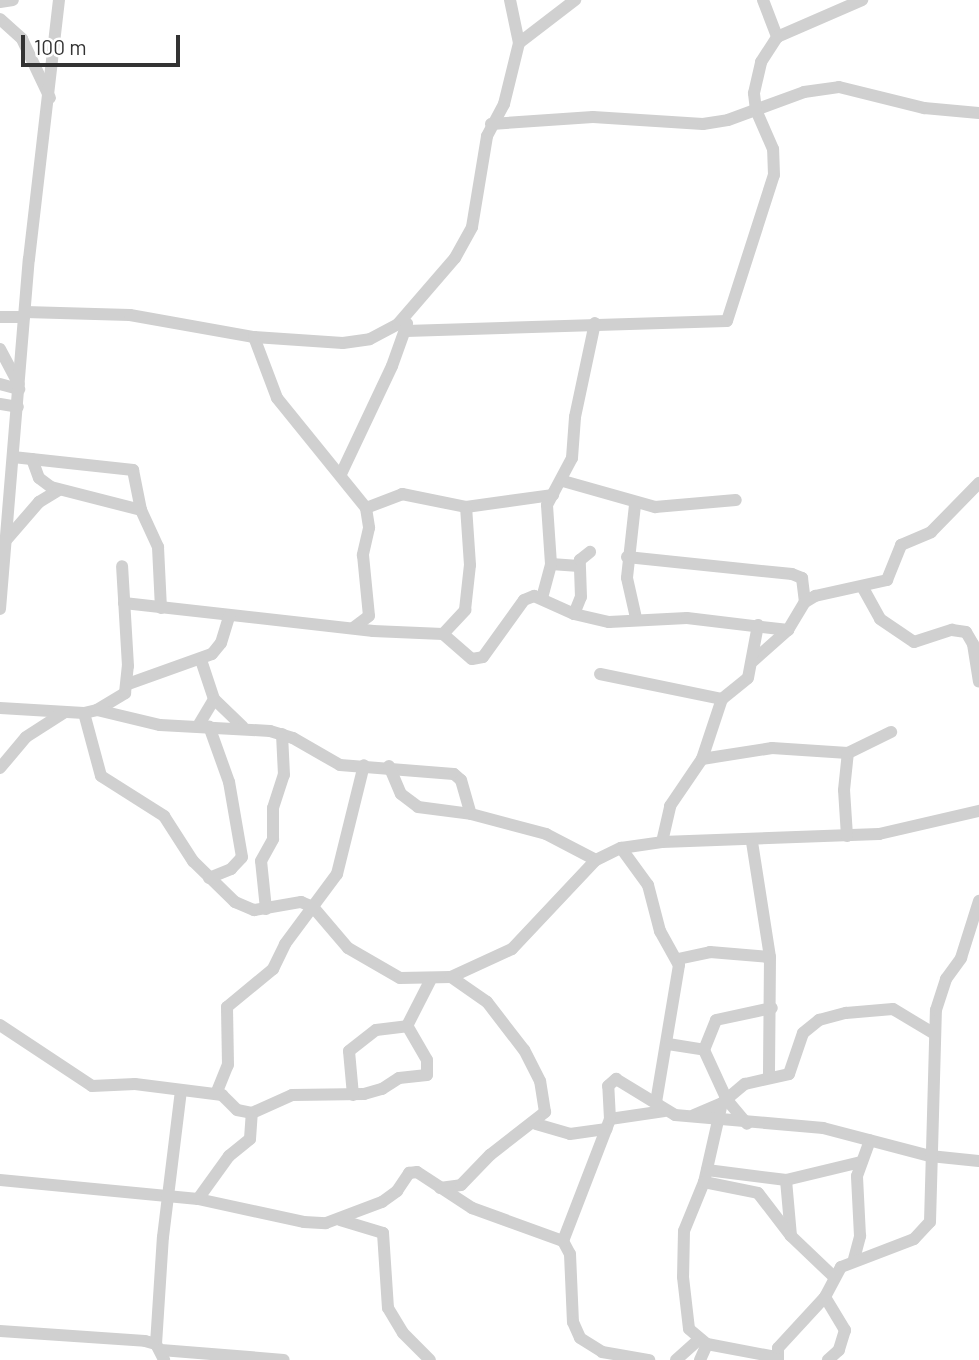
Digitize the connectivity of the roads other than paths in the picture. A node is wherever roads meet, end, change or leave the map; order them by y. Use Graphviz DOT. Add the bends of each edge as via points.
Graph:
graph roads {
  1 [pos="13,0"];
  2 [pos="59,0"];
  3 [pos="510,0"];
  4 [pos="575,0"];
  5 [pos="763,0"];
  6 [pos="862,0"];
  7 [pos="0,2"];
  8 [pos="0,19"];
  9 [pos="777,37"];
  10 [pos="519,43"];
  11 [pos="50,98"];
  12 [pos="756,110"];
  13 [pos="979,113"];
  14 [pos="491,124"];
  15 [pos="24,314"];
  16 [pos="0,317"];
  17 [pos="408,317"];
  18 [pos="595,323"];
  19 [pos="406,331"];
  20 [pos="254,337"];
  21 [pos="0,349"];
  22 [pos="0,384"];
  23 [pos="19,387"];
  24 [pos="0,404"];
  25 [pos="18,407"];
  26 [pos="13,457"];
  27 [pos="32,459"];
  28 [pos="341,474"];
  29 [pos="563,481"];
  30 [pos="979,483"];
  31 [pos="59,490"];
  32 [pos="138,495"];
  33 [pos="553,495"];
  34 [pos="736,500"];
  35 [pos="124,504"];
  36 [pos="635,505"];
  37 [pos="466,507"];
  38 [pos="366,508"];
  39 [pos="141,510"];
  40 [pos="7,539"];
  41 [pos="590,552"];
  42 [pos="627,557"];
  43 [pos="551,564"];
  44 [pos="122,566"];
  45 [pos="579,566"];
  46 [pos="863,588"];
  47 [pos="541,598"];
  48 [pos="805,601"];
  49 [pos="124,603"];
  50 [pos="161,608"];
  51 [pos="0,609"];
  52 [pos="573,614"];
  53 [pos="229,616"];
  54 [pos="369,616"];
  55 [pos="636,618"];
  56 [pos="758,625"];
  57 [pos="353,628"];
  58 [pos="788,629"];
  59 [pos="373,631"];
  60 [pos="443,635"];
  61 [pos="201,660"];
  62 [pos="752,661"];
  63 [pos="600,674"];
  64 [pos="979,682"];
  65 [pos="128,684"];
  66 [pos="214,699"];
  67 [pos="722,699"];
  68 [pos="0,708"];
  69 [pos="90,711"];
  70 [pos="66,712"];
  71 [pos="204,726"];
  72 [pos="243,727"];
  73 [pos="891,732"];
  74 [pos="282,734"];
  75 [pos="848,753"];
  76 [pos="702,759"];
  77 [pos="340,765"];
  78 [pos="364,765"];
  79 [pos="389,766"];
  80 [pos="0,768"];
  81 [pos="358,784"];
  82 [pos="979,811"];
  83 [pos="471,814"];
  84 [pos="847,836"];
  85 [pos="662,842"];
  86 [pos="752,842"];
  87 [pos="621,848"];
  88 [pos="596,860"];
  89 [pos="209,878"];
  90 [pos="979,901"];
  91 [pos="313,907"];
  92 [pos="266,908"];
  93 [pos="770,957"];
  94 [pos="678,959"];
  95 [pos="452,977"];
  96 [pos="430,981"];
  97 [pos="772,1008"];
  98 [pos="0,1025"];
  99 [pos="407,1026"];
  100 [pos="933,1033"];
  101 [pos="668,1044"];
  102 [pos="704,1050"];
  103 [pos="769,1076"];
  104 [pos="181,1091"];
  105 [pos="216,1094"];
  106 [pos="353,1095"];
  107 [pos="725,1101"];
  108 [pos="660,1107"];
  109 [pos="252,1114"];
  110 [pos="691,1116"];
  111 [pos="717,1121"];
  112 [pos="536,1124"];
  113 [pos="608,1124"];
  114 [pos="747,1124"];
  115 [pos="870,1140"];
  116 [pos="930,1156"];
  117 [pos="979,1161"];
  118 [pos="861,1162"];
  119 [pos="705,1176"];
  120 [pos="0,1180"];
  121 [pos="786,1180"];
  122 [pos="439,1188"];
  123 [pos="168,1197"];
  124 [pos="198,1199"];
  125 [pos="339,1220"];
  126 [pos="791,1236"];
  127 [pos="563,1241"];
  128 [pos="854,1259"];
  129 [pos="833,1276"];
  130 [pos="825,1297"];
  131 [pos="0,1331"];
  132 [pos="702,1342"];
  133 [pos="161,1351"];
  134 [pos="594,1354"];
  135 [pos="777,1358"];
  136 [pos="284,1360"];
  137 [pos="430,1360"];
  138 [pos="649,1360"];
  139 [pos="676,1360"];
  140 [pos="700,1360"];
  141 [pos="828,1360"];
  1 -- 7 [label="street"];
  2 -- 11 [label="street"];
  3 -- 10 [label="street"];
  4 -- 10 [label="street"];
  5 -- 9 [label="street"];
  6 -- 9 [label="street"];
  8 -- 11 [label="street" via="22,38"];
  9 -- 12 [label="street" via="755,79"];
  10 -- 14 [label="street" via="504,104"];
  11 -- 15 [label="street"];
  12 -- 13 [label="street" via="804,92 839,88 924,108"];
  12 -- 14 [label="street" via="703,124 593,117"];
  12 -- 18 [label="street" via="774,149 776,166 727,321"];
  14 -- 17 [label="street" via="472,227 463,246"];
  15 -- 16 [label="street"];
  15 -- 20 [label="street" via="130,315"];
  15 -- 23 [label="street"];
  17 -- 19 [label="street"];
  17 -- 20 [label="street" via="357,343"];
  18 -- 19 [label="street"];
  18 -- 29 [label="street" via="575,417 572,458"];
  19 -- 28 [label="street"];
  20 -- 28 [label="street" via="276,398"];
  21 -- 23 [label="street"];
  22 -- 23 [label="street"];
  23 -- 25 [label="street"];
  24 -- 25 [label="street"];
  25 -- 26 [label="street"];
  26 -- 27 [label="street"];
  26 -- 40 [label="street"];
  27 -- 31 [label="street" via="39,478"];
  27 -- 32 [label="street" via="133,470"];
  28 -- 38 [label="street"];
  29 -- 33 [label="street"];
  29 -- 36 [label="street"];
  30 -- 46 [label="street" via="931,532 901,545 887,580"];
  31 -- 35 [label="street"];
  31 -- 40 [label="street" via="39,502"];
  32 -- 35 [label="street"];
  32 -- 39 [label="street"];
  33 -- 37 [label="street"];
  33 -- 43 [label="street" via="545,515"];
  34 -- 36 [label="street" via="675,508"];
  35 -- 39 [label="street"];
  36 -- 42 [label="street"];
  37 -- 38 [label="street" via="402,494"];
  37 -- 60 [label="street" via="470,565 465,610"];
  38 -- 54 [label="street" via="369,528 363,555"];
  39 -- 50 [label="street" via="158,547"];
  40 -- 51 [label="street"];
  41 -- 45 [label="street"];
  42 -- 48 [label="street" via="799,576"];
  42 -- 55 [label="street"];
  43 -- 45 [label="street"];
  43 -- 47 [label="street"];
  44 -- 49 [label="street"];
  45 -- 52 [label="street" via="581,597"];
  46 -- 48 [label="street"];
  46 -- 64 [label="street" via="880,618 914,642 952,630 966,632"];
  47 -- 52 [label="street"];
  47 -- 60 [label="street" via="524,600 483,657 472,659"];
  48 -- 58 [label="street"];
  49 -- 50 [label="street"];
  49 -- 65 [label="street"];
  50 -- 53 [label="street"];
  52 -- 55 [label="street" via="608,622"];
  53 -- 57 [label="street"];
  53 -- 61 [label="street" via="221,643"];
  54 -- 57 [label="street"];
  54 -- 59 [label="street"];
  55 -- 56 [label="street"];
  56 -- 58 [label="street"];
  56 -- 62 [label="street"];
  57 -- 59 [label="street"];
  58 -- 62 [label="street"];
  59 -- 60 [label="street"];
  61 -- 65 [label="street"];
  61 -- 66 [label="street"];
  62 -- 67 [label="street" via="743,685"];
  63 -- 67 [label="street"];
  65 -- 69 [label="street" via="115,701"];
  66 -- 71 [label="street"];
  66 -- 72 [label="street"];
  67 -- 76 [label="street"];
  68 -- 70 [label="street"];
  69 -- 70 [label="street"];
  69 -- 71 [label="street" via="124,720"];
  69 -- 89 [label="street" via="101,776 164,816"];
  70 -- 80 [label="street" via="26,737"];
  71 -- 72 [label="street"];
  71 -- 89 [label="street" via="229,782 242,857 231,869"];
  72 -- 74 [label="street"];
  73 -- 75 [label="street"];
  74 -- 77 [label="street"];
  74 -- 92 [label="street" via="284,775 274,808 273,839 261,861"];
  75 -- 76 [label="street" via="772,748"];
  75 -- 84 [label="street" via="844,790"];
  76 -- 85 [label="street" via="670,806"];
  77 -- 78 [label="street"];
  77 -- 81 [label="street"];
  78 -- 79 [label="street"];
  78 -- 81 [label="street"];
  79 -- 83 [label="street" via="401,794 418,807"];
  79 -- 83 [label="street" via="454,774 461,780"];
  81 -- 91 [label="street" via="337,874"];
  82 -- 84 [label="street" via="905,831"];
  83 -- 88 [label="street" via="546,834"];
  84 -- 86 [label="street"];
  85 -- 86 [label="street"];
  85 -- 87 [label="street"];
  86 -- 93 [label="street"];
  87 -- 88 [label="street"];
  87 -- 94 [label="street" via="648,885 660,931"];
  88 -- 95 [label="street" via="512,949"];
  89 -- 92 [label="street" via="244,908"];
  90 -- 100 [label="street" via="961,958 940,992"];
  91 -- 92 [label="street" via="302,902"];
  91 -- 96 [label="street" via="348,948 379,970"];
  91 -- 105 [label="street" via="273,969 227,1007 228,1065"];
  93 -- 94 [label="street" via="710,952"];
  93 -- 97 [label="street"];
  94 -- 101 [label="street"];
  95 -- 96 [label="street"];
  95 -- 112 [label="street" via="487,1002 533,1064 546,1107"];
  96 -- 99 [label="street"];
  97 -- 102 [label="street" via="716,1020"];
  97 -- 103 [label="street"];
  98 -- 104 [label="street" via="92,1086 135,1084"];
  99 -- 106 [label="street" via="376,1030 349,1051"];
  99 -- 106 [label="street" via="427,1060 427,1075 399,1078 382,1090"];
  100 -- 103 [label="street" via="892,1009 835,1015 803,1033 789,1074"];
  100 -- 116 [label="street"];
  101 -- 102 [label="street"];
  101 -- 108 [label="street"];
  102 -- 107 [label="street"];
  103 -- 107 [label="street" via="745,1084"];
  104 -- 105 [label="street"];
  104 -- 123 [label="street"];
  105 -- 109 [label="street" via="237,1110"];
  106 -- 109 [label="street" via="292,1094"];
  107 -- 110 [label="street"];
  107 -- 111 [label="street"];
  107 -- 114 [label="street"];
  108 -- 110 [label="street"];
  108 -- 113 [label="street"];
  108 -- 113 [label="street" via="617,1079 608,1086"];
  109 -- 124 [label="street" via="250,1139 229,1156"];
  110 -- 111 [label="street"];
  111 -- 114 [label="street"];
  111 -- 119 [label="street"];
  112 -- 113 [label="street" via="570,1134"];
  112 -- 122 [label="street" via="490,1155 461,1185"];
  113 -- 127 [label="street"];
  114 -- 115 [label="street" via="805,1125"];
  115 -- 116 [label="street"];
  115 -- 118 [label="street"];
  116 -- 117 [label="street"];
  116 -- 128 [label="street" via="932,1213 923,1233"];
  118 -- 121 [label="street"];
  118 -- 128 [label="street" via="856,1192 860,1236"];
  119 -- 121 [label="street"];
  119 -- 126 [label="street" via="758,1194"];
  119 -- 132 [label="street" via="689,1213 683,1255 689,1329"];
  120 -- 123 [label="street"];
  121 -- 126 [label="street"];
  122 -- 125 [label="street" via="412,1172 391,1196"];
  122 -- 127 [label="street" via="472,1208"];
  123 -- 124 [label="street"];
  123 -- 133 [label="street"];
  124 -- 125 [label="street" via="304,1222"];
  125 -- 137 [label="street" via="383,1233 388,1308 403,1333"];
  126 -- 129 [label="street"];
  127 -- 134 [label="street" via="570,1254 575,1330"];
  128 -- 129 [label="street"];
  129 -- 130 [label="street"];
  130 -- 135 [label="street" via="783,1341"];
  130 -- 141 [label="street" via="845,1330 839,1350"];
  131 -- 133 [label="street"];
  132 -- 135 [label="street"];
  132 -- 139 [label="street"];
  132 -- 140 [label="street"];
  133 -- 136 [label="street"];
  134 -- 138 [label="street"];
}
